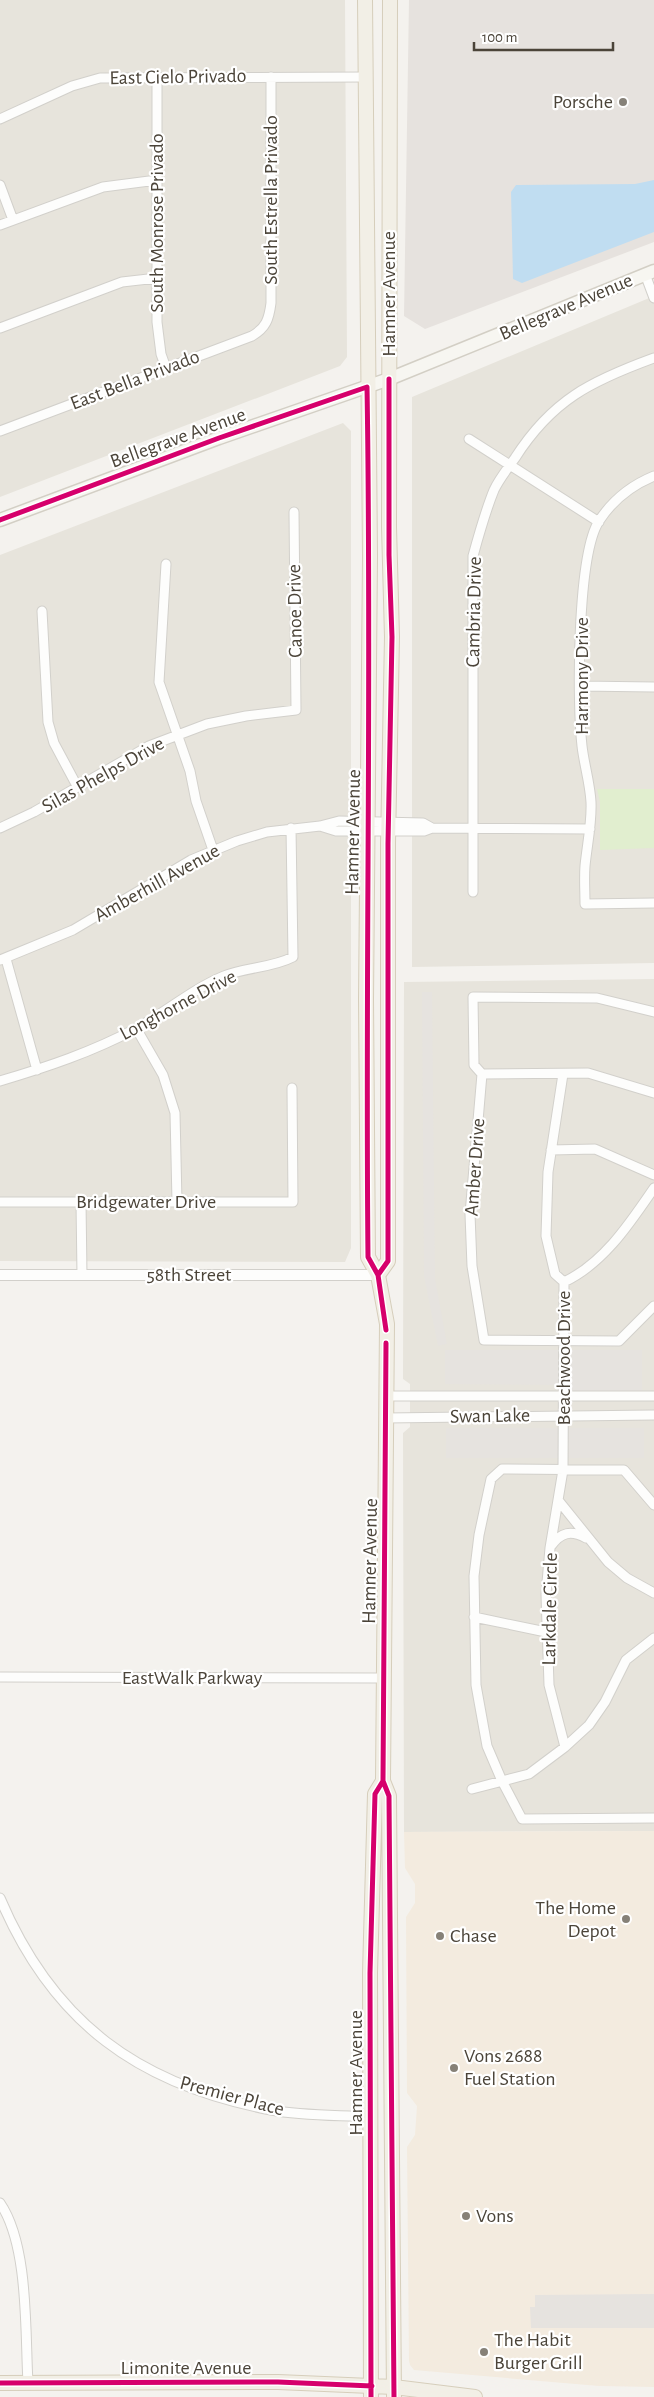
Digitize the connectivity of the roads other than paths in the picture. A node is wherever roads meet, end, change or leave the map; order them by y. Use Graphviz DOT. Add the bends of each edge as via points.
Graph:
graph roads {
  1 [pos="364,0"];
  2 [pos="390,0"];
  3 [pos="157,77"];
  4 [pos="271,77"];
  5 [pos="365,77"];
  6 [pos="0,119"];
  7 [pos="157,180"];
  8 [pos="0,185"];
  9 [pos="13,220"];
  10 [pos="0,225"];
  11 [pos="650,272"];
  12 [pos="157,278"];
  13 [pos="654,298"];
  14 [pos="267,323"];
  15 [pos="0,328"];
  16 [pos="654,358"];
  17 [pos="166,368"];
  18 [pos="389,379"];
  19 [pos="367,387"];
  20 [pos="0,431"];
  21 [pos="470,439"];
  22 [pos="510,465"];
  23 [pos="654,476"];
  24 [pos="294,512"];
  25 [pos="0,520"];
  26 [pos="598,522"];
  27 [pos="166,564"];
  28 [pos="42,611"];
  29 [pos="580,686"];
  30 [pos="654,687"];
  31 [pos="296,710"];
  32 [pos="177,736"];
  33 [pos="77,786"];
  34 [pos="368,826"];
  35 [pos="389,826"];
  36 [pos="473,827"];
  37 [pos="0,828"];
  38 [pos="291,828"];
  39 [pos="590,829"];
  40 [pos="213,850"];
  41 [pos="473,892"];
  42 [pos="654,903"];
  43 [pos="3,960"];
  44 [pos="654,1012"];
  45 [pos="136,1028"];
  46 [pos="37,1070"];
  47 [pos="482,1074"];
  48 [pos="563,1074"];
  49 [pos="0,1081"];
  50 [pos="292,1088"];
  51 [pos="654,1093"];
  52 [pos="551,1150"];
  53 [pos="654,1175"];
  54 [pos="654,1188"];
  55 [pos="0,1202"];
  56 [pos="81,1202"];
  57 [pos="177,1202"];
  58 [pos="0,1275"];
  59 [pos="82,1275"];
  60 [pos="378,1275"];
  61 [pos="564,1282"];
  62 [pos="654,1306"];
  63 [pos="564,1341"];
  64 [pos="386,1396"];
  65 [pos="654,1396"];
  66 [pos="564,1397"];
  67 [pos="563,1415"];
  68 [pos="654,1415"];
  69 [pos="386,1418"];
  70 [pos="563,1470"];
  71 [pos="558,1500"];
  72 [pos="654,1505"];
  73 [pos="589,1539"];
  74 [pos="550,1548"];
  75 [pos="654,1593"];
  76 [pos="474,1617"];
  77 [pos="546,1632"];
  78 [pos="654,1638"];
  79 [pos="0,1677"];
  80 [pos="383,1678"];
  81 [pos="565,1747"];
  82 [pos="382,1781"];
  83 [pos="502,1781"];
  84 [pos="472,1789"];
  85 [pos="374,1810"];
  86 [pos="654,1818"];
  87 [pos="390,1893"];
  88 [pos="0,1898"];
  89 [pos="370,2117"];
  90 [pos="0,2203"];
  91 [pos="0,2383"];
  92 [pos="28,2383"];
  93 [pos="371,2392"];
  94 [pos="394,2392"];
  95 [pos="475,2397"];
  1 -- 5 [label="main road, Hamner Avenue"];
  2 -- 18 [label="main road, Hamner Avenue"];
  3 -- 4 [label="street, East Cielo Privado"];
  3 -- 6 [label="street, East Cielo Privado" via="90,80"];
  3 -- 7 [label="street, South Monrose Privado"];
  4 -- 5 [label="street, East Cielo Privado"];
  4 -- 14 [label="street, South Estrella Privado" via="270,303"];
  5 -- 19 [label="main road, Hamner Avenue"];
  7 -- 9 [label="street" via="103,187"];
  7 -- 12 [label="street, South Monrose Privado"];
  8 -- 9 [label="street"];
  9 -- 10 [label="street"];
  11 -- 13 [label="street"];
  11 -- 18 [label="main road, Bellegrave Avenue"];
  12 -- 15 [label="street" via="122,282"];
  12 -- 17 [label="street, South Monrose Privado" via="158,338"];
  14 -- 17 [label="street, East Bella Privado" via="252,336"];
  16 -- 22 [label="street, Cambria Drive" via="608,375 559,405 530,434"];
  17 -- 20 [label="street, East Bella Privado"];
  18 -- 19 [label="main road, Bellegrave Avenue"];
  18 -- 35 [label="main road, Hamner Avenue" via="392,637"];
  19 -- 25 [label="main road, Bellegrave Avenue"];
  19 -- 34 [label="main road, Hamner Avenue" via="370,556"];
  21 -- 22 [label="street"];
  22 -- 26 [label="street"];
  22 -- 36 [label="street, Cambria Drive" via="495,488 473,556"];
  23 -- 26 [label="street, Harmony Drive" via="627,491"];
  24 -- 31 [label="street, Canoe Drive"];
  26 -- 29 [label="street, Harmony Drive" via="588,549"];
  27 -- 32 [label="street" via="159,682"];
  28 -- 33 [label="street" via="48,722 54,743"];
  29 -- 30 [label="street"];
  29 -- 39 [label="street, Harmony Drive" via="582,745 591,802"];
  31 -- 32 [label="street, Silas Phelps Drive" via="208,724"];
  32 -- 33 [label="street, Silas Phelps Drive" via="149,746"];
  32 -- 40 [label="street"];
  33 -- 37 [label="street, Silas Phelps Drive"];
  34 -- 35 [label="street, Amberhill Avenue"];
  34 -- 38 [label="street, Amberhill Avenue" via="339,821"];
  34 -- 60 [label="main road, Hamner Avenue" via="368,1257"];
  35 -- 36 [label="street, Amberhill Avenue" via="424,831"];
  35 -- 60 [label="main road, Hamner Avenue" via="388,1261"];
  36 -- 39 [label="street, Amberhill Avenue"];
  36 -- 41 [label="street, Cambria Drive"];
  38 -- 40 [label="street, Amberhill Avenue"];
  38 -- 45 [label="street, Longhorne Drive" via="293,957 282,963 223,976"];
  39 -- 42 [label="street, Harmony Drive" via="584,868 585,904"];
  40 -- 43 [label="street, Amberhill Avenue" via="144,886 72,930"];
  43 -- 46 [label="street"];
  44 -- 47 [label="street, Amber Drive" via="597,998 473,997 474,1065"];
  45 -- 46 [label="street, Longhorne Drive" via="91,1051"];
  45 -- 57 [label="street" via="163,1075 176,1113"];
  46 -- 49 [label="street, Longhorne Drive"];
  47 -- 48 [label="street"];
  47 -- 63 [label="street, Amber Drive" via="470,1214 472,1266 484,1340"];
  48 -- 51 [label="street" via="588,1073"];
  48 -- 52 [label="street, Beachwood Drive"];
  50 -- 57 [label="street, Bridgewater Drive" via="293,1202"];
  52 -- 53 [label="street" via="595,1149"];
  52 -- 61 [label="street, Beachwood Drive" via="546,1236 555,1274"];
  54 -- 61 [label="street" via="624,1232 583,1273"];
  55 -- 56 [label="street, Bridgewater Drive"];
  56 -- 57 [label="street, Bridgewater Drive"];
  56 -- 59 [label="street"];
  58 -- 59 [label="street, 58th Street"];
  59 -- 60 [label="street, 58th Street"];
  60 -- 64 [label="main road, Hamner Avenue" via="386,1324"];
  61 -- 63 [label="street, Beachwood Drive"];
  62 -- 63 [label="street" via="619,1341"];
  63 -- 66 [label="street, Beachwood Drive"];
  64 -- 66 [label="street, Swan Lake"];
  64 -- 69 [label="main road, Hamner Avenue"];
  65 -- 66 [label="street, Swan Lake"];
  66 -- 67 [label="street, Beachwood Drive"];
  67 -- 68 [label="street, Swan Lake"];
  67 -- 69 [label="street, Swan Lake"];
  67 -- 70 [label="street, Beachwood Drive"];
  69 -- 80 [label="main road, Hamner Avenue"];
  70 -- 71 [label="street, Larkdale Circle"];
  70 -- 72 [label="street" via="624,1470"];
  70 -- 76 [label="street" via="502,1469 491,1479 479,1535"];
  71 -- 73 [label="street"];
  71 -- 74 [label="street, Larkdale Circle"];
  73 -- 74 [label="street" via="575,1532 563,1534"];
  73 -- 75 [label="street" via="627,1578"];
  74 -- 77 [label="street, Larkdale Circle"];
  76 -- 77 [label="street"];
  76 -- 83 [label="street" via="476,1685 487,1746"];
  77 -- 81 [label="street, Larkdale Circle" via="549,1685"];
  78 -- 81 [label="street" via="626,1660 589,1725"];
  79 -- 80 [label="street, EastWalk Parkway"];
  80 -- 82 [label="main road, Hamner Avenue"];
  81 -- 83 [label="street" via="529,1774"];
  82 -- 85 [label="main road, Hamner Avenue" via="375,1794"];
  82 -- 87 [label="main road, Hamner Avenue" via="389,1796"];
  83 -- 84 [label="street"];
  83 -- 86 [label="street" via="522,1819"];
  85 -- 87 [label="main road" via="381,1824 381,1882"];
  85 -- 89 [label="main road, Hamner Avenue"];
  87 -- 94 [label="main road, Hamner Avenue"];
  88 -- 89 [label="street, Premier Place" via="15,1934 48,1985 94,2034 140,2066 192,2089 272,2110"];
  89 -- 93 [label="main road, Hamner Avenue"];
  90 -- 92 [label="street" via="16,2239 23,2292"];
  91 -- 92 [label="main road, Limonite Avenue"];
  92 -- 93 [label="main road, Limonite Avenue" via="278,2382"];
  93 -- 94 [label="main road, Limonite Avenue"];
  94 -- 95 [label="main road, Limonite Avenue"];
}
